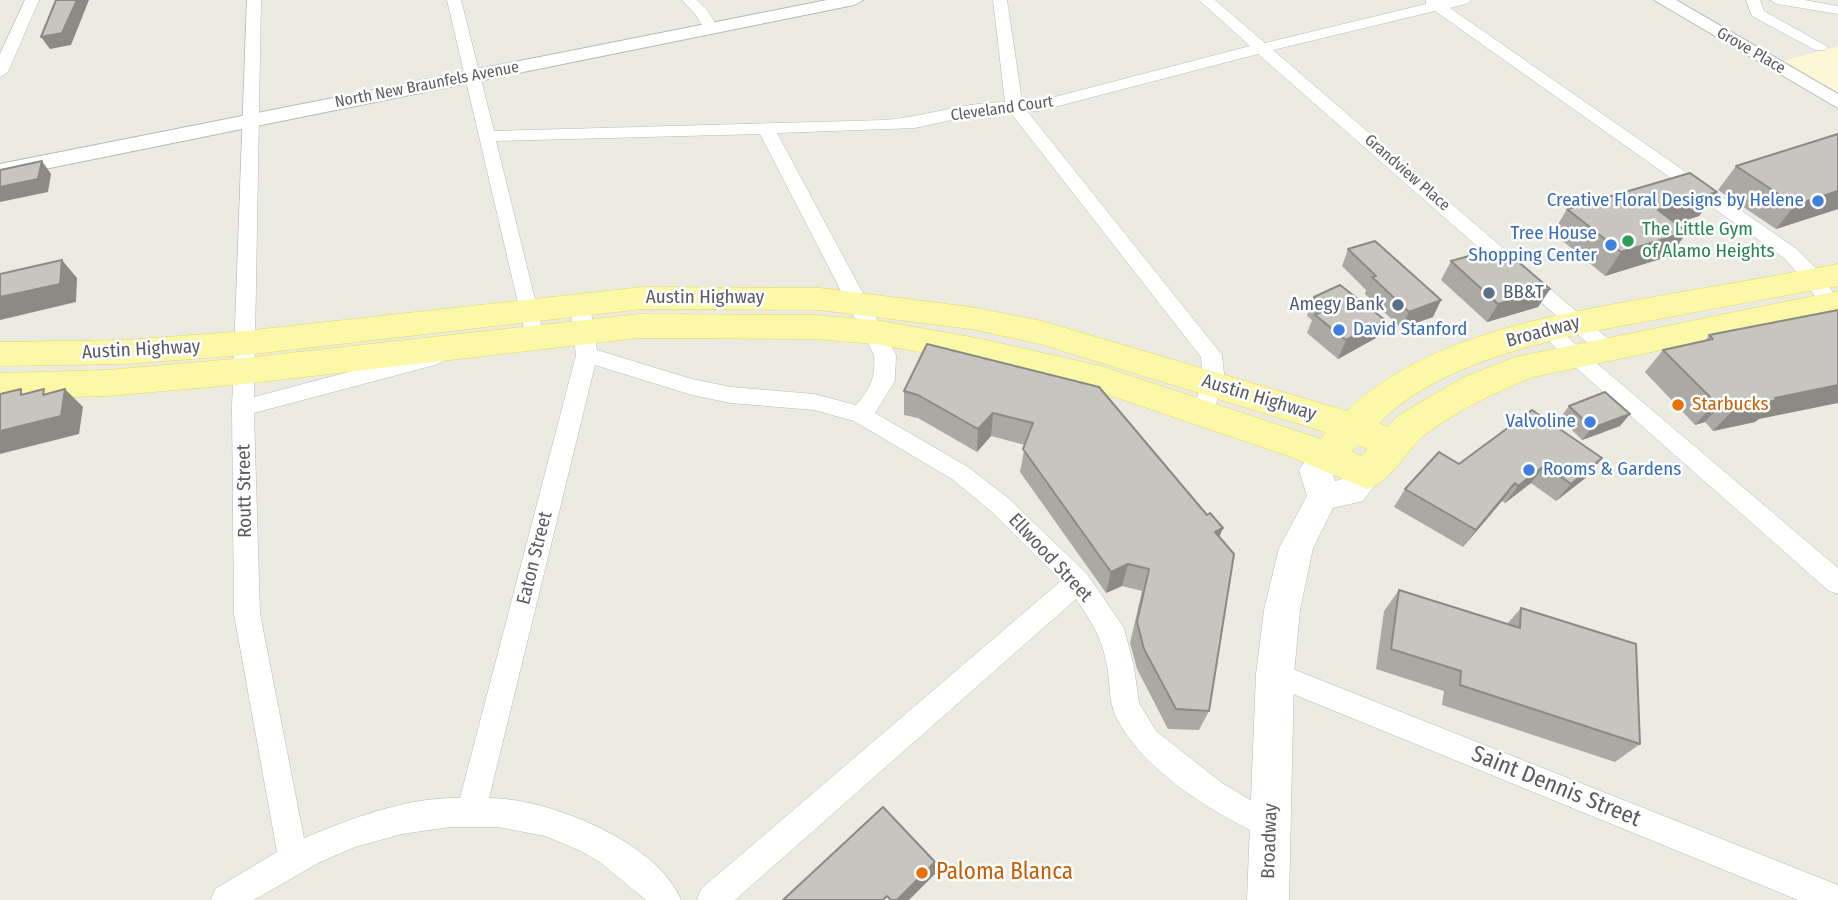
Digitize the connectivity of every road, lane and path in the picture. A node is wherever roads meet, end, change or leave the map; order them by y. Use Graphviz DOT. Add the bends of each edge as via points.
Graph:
graph roads {
  1 [pos="32,0"];
  2 [pos="254,0"];
  3 [pos="454,0"];
  4 [pos="689,0"];
  5 [pos="854,0"];
  6 [pos="1000,0"];
  7 [pos="1206,0"];
  8 [pos="1464,0"];
  9 [pos="1663,0"];
  10 [pos="1753,0"];
  11 [pos="1777,0"];
  12 [pos="1433,3"];
  13 [pos="1838,10"];
  14 [pos="711,29"];
  15 [pos="1820,47"];
  16 [pos="1262,48"];
  17 [pos="0,72"];
  18 [pos="472,76"];
  19 [pos="1838,102"];
  20 [pos="1014,106"];
  21 [pos="251,121"];
  22 [pos="766,128"];
  23 [pos="486,136"];
  24 [pos="0,171"];
  25 [pos="1832,295"];
  26 [pos="868,318"];
  27 [pos="532,323"];
  28 [pos="584,330"];
  29 [pos="1567,335"];
  30 [pos="492,342"];
  31 [pos="1606,348"];
  32 [pos="0,354"];
  33 [pos="245,357"];
  34 [pos="0,386"];
  35 [pos="1208,397"];
  36 [pos="243,408"];
  37 [pos="861,415"];
  38 [pos="1353,427"];
  39 [pos="1392,445"];
  40 [pos="1326,455"];
  41 [pos="1367,474"];
  42 [pos="1323,496"];
  43 [pos="1077,582"];
  44 [pos="1838,583"];
  45 [pos="1275,674"];
  46 [pos="471,811"];
  47 [pos="1271,824"];
  48 [pos="293,858"];
  49 [pos="226,900"];
  50 [pos="666,900"];
  51 [pos="712,900"];
  52 [pos="1268,900"];
  53 [pos="1836,900"];
  1 -- 17 [label="street"];
  2 -- 21 [label="street, Routt Street"];
  3 -- 18 [label="street"];
  4 -- 14 [label="street"];
  5 -- 14 [label="street, North New Braunfels Avenue"];
  6 -- 20 [label="street"];
  7 -- 16 [label="street, Grandview Place"];
  8 -- 12 [label="street, Cleveland Court"];
  9 -- 19 [label="street, Grove Place"];
  10 -- 15 [label="street" via="1757,13"];
  11 -- 13 [label="street"];
  12 -- 16 [label="street, Cleveland Court"];
  12 -- 25 [label="street" via="1791,254"];
  14 -- 18 [label="street, North New Braunfels Avenue"];
  16 -- 20 [label="street, Cleveland Court" via="1039,106"];
  16 -- 29 [label="street, Grandview Place"];
  18 -- 21 [label="street, North New Braunfels Avenue"];
  18 -- 23 [label="street"];
  20 -- 22 [label="street, Cleveland Court" via="915,123"];
  20 -- 35 [label="street" via="1212,355"];
  21 -- 24 [label="street, North New Braunfels Avenue"];
  21 -- 33 [label="street, Routt Street"];
  22 -- 23 [label="street, Cleveland Court"];
  22 -- 26 [label="street"];
  23 -- 27 [label="street"];
  25 -- 29 [label="main road, Broadway"];
  25 -- 31 [label="main road, Broadway"];
  26 -- 28 [label="main road, Austin Highway" via="820,299 642,298"];
  26 -- 35 [label="main road, Austin Highway" via="1101,379"];
  26 -- 37 [label="street" via="886,355 888,375"];
  27 -- 28 [label="main road, Austin Highway"];
  27 -- 30 [label="main road, Austin Highway"];
  27 -- 33 [label="main road, Austin Highway"];
  28 -- 37 [label="street, Ellwood Street" via="692,387 814,402"];
  28 -- 46 [label="street, Eaton Street"];
  29 -- 31 [label="main road, Broadway"];
  29 -- 38 [label="main road, Broadway" via="1496,344 1447,363 1383,398"];
  29 -- 39 [label="main road, Broadway" via="1527,366 1476,386 1412,425"];
  29 -- 44 [label="street, Grandview Place"];
  30 -- 33 [label="main road, Austin Highway"];
  30 -- 36 [label="street"];
  32 -- 33 [label="main road, Austin Highway" via="126,352"];
  33 -- 34 [label="main road, Austin Highway" via="108,383"];
  33 -- 36 [label="street, Routt Street"];
  35 -- 38 [label="main road, Austin Highway"];
  35 -- 40 [label="main road, Austin Highway"];
  36 -- 48 [label="street, Routt Street" via="247,614"];
  37 -- 43 [label="street, Ellwood Street" via="960,473 1000,505"];
  38 -- 39 [label="main road, Austin Highway"];
  38 -- 40 [label="main road, Broadway"];
  39 -- 41 [label="main road, Broadway"];
  40 -- 41 [label="main road, Austin Highway"];
  40 -- 42 [label="main road" via="1315,470"];
  41 -- 42 [label="main road, Broadway" via="1351,492"];
  42 -- 45 [label="main road, Broadway" via="1296,548 1282,610"];
  43 -- 47 [label="street, Ellwood Street" via="1111,628 1126,706 1146,740 1212,793"];
  43 -- 51 [label="street"];
  45 -- 47 [label="main road, Broadway"];
  45 -- 53 [label="street, Saint Dennis Street"];
  46 -- 48 [label="street" via="384,822"];
  46 -- 50 [label="street" via="542,820 575,832 635,868"];
  47 -- 52 [label="main road, Broadway"];
  48 -- 49 [label="street"];
}
